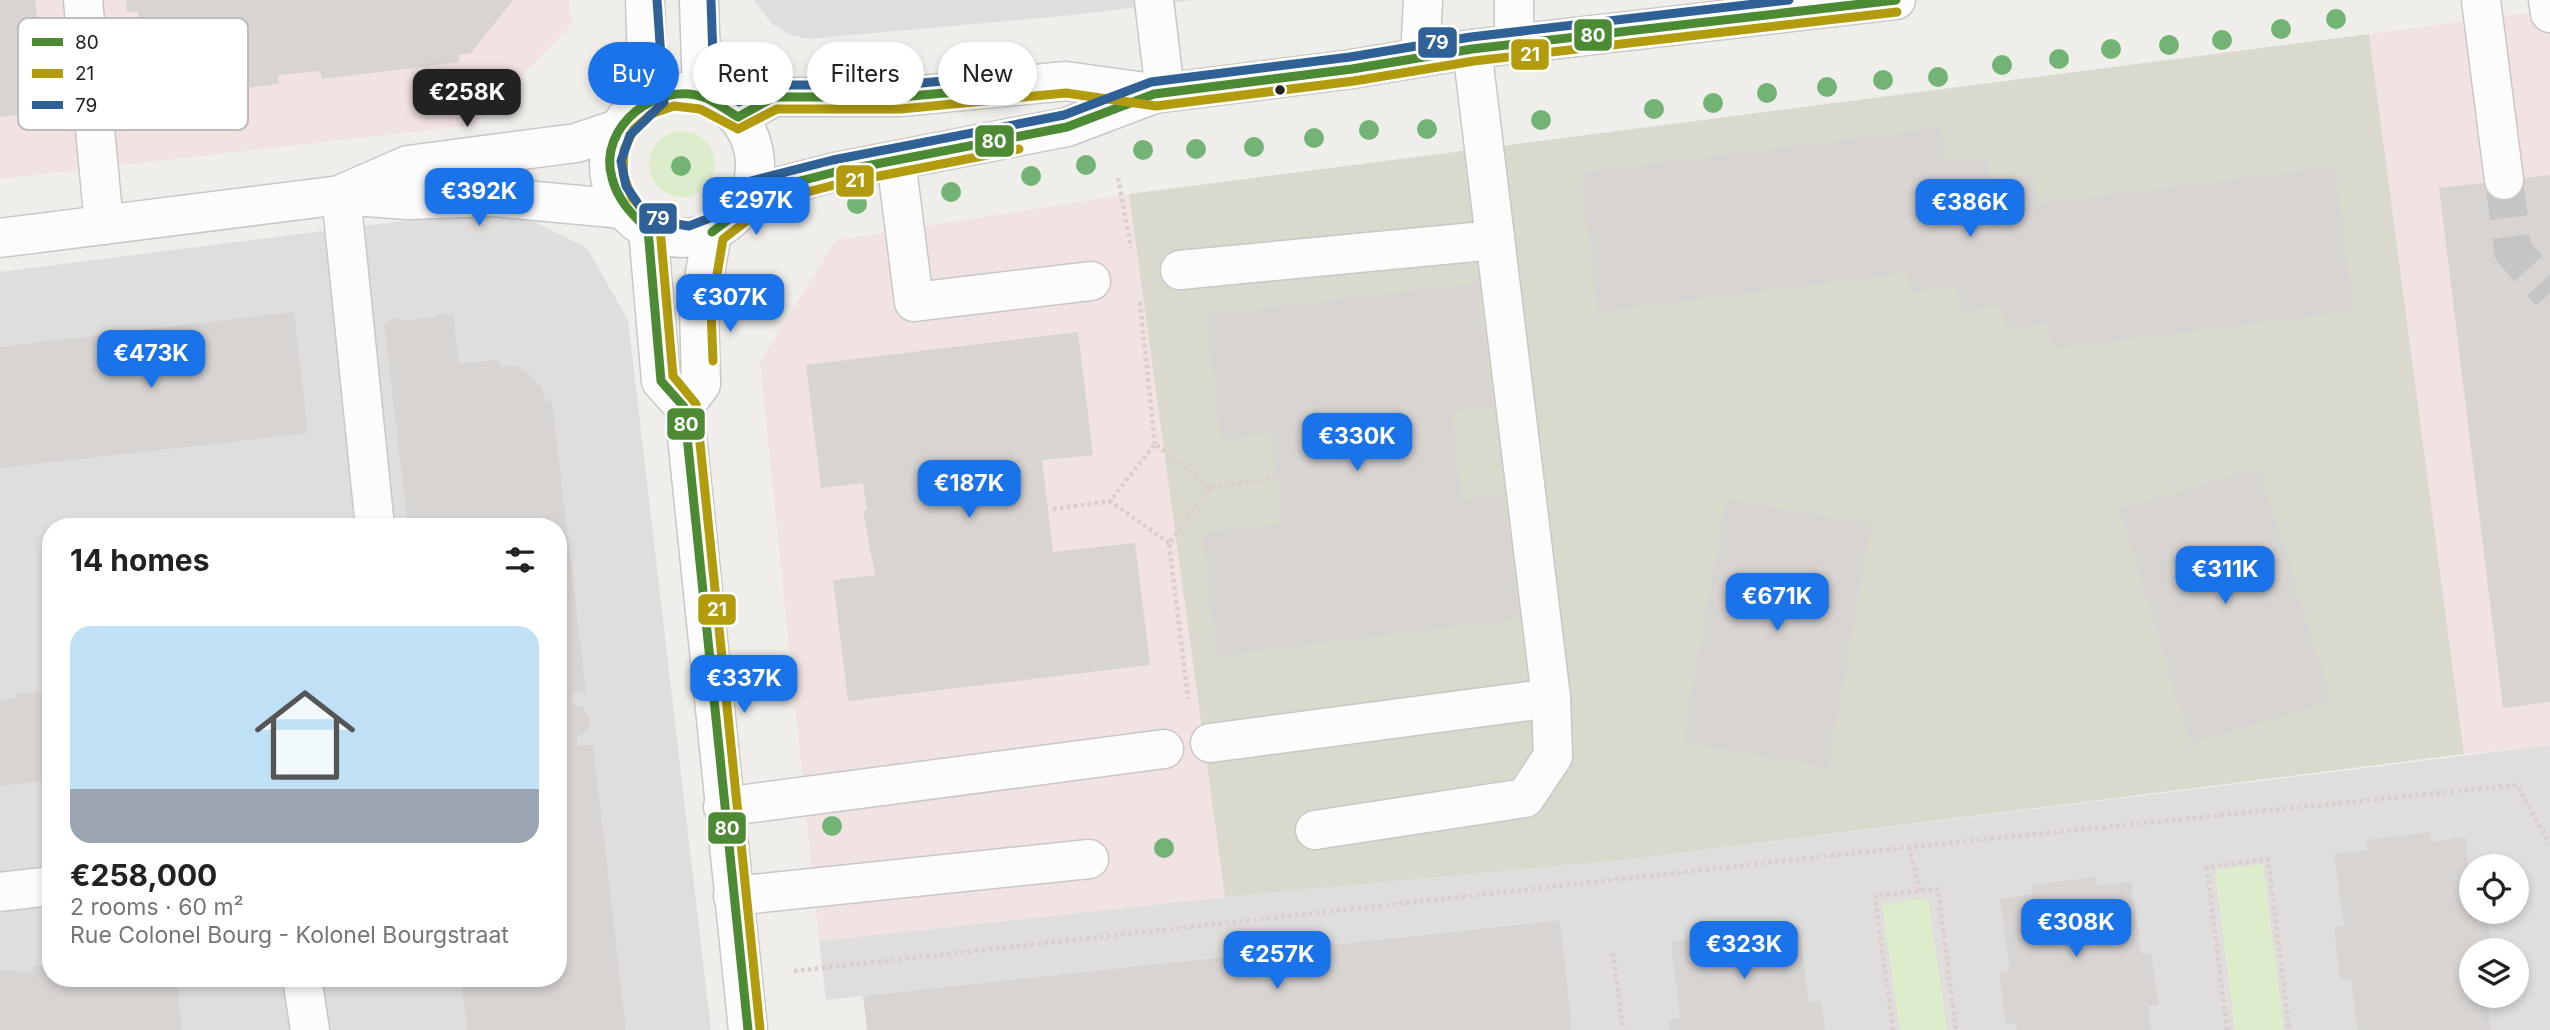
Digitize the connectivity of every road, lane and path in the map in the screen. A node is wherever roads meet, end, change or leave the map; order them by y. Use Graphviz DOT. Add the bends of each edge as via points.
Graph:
graph roads {
  1 [pos="83,0"];
  2 [pos="645,0"];
  3 [pos="699,0"];
  4 [pos="1154,0"];
  5 [pos="1423,0"];
  6 [pos="1514,0"];
  7 [pos="1896,0"];
  8 [pos="2482,0"];
  9 [pos="2548,0"];
  10 [pos="2550,12"];
  11 [pos="85,18"];
  12 [pos="646,42"];
  13 [pos="700,42"];
  14 [pos="1514,45"];
  15 [pos="1472,49"];
  16 [pos="1420,57"];
  17 [pos="1159,93"];
  18 [pos="641,105"];
  19 [pos="722,105"];
  20 [pos="738,117"];
  21 [pos="618,129"];
  22 [pos="95,130"];
  23 [pos="897,160"];
  24 [pos="1118,178"];
  25 [pos="2504,180"];
  26 [pos="750,194"];
  27 [pos="341,195"];
  28 [pos="636,219"];
  29 [pos="104,225"];
  30 [pos="712,232"];
  31 [pos="0,238"];
  32 [pos="1495,240"];
  33 [pos="1131,250"];
  34 [pos="1180,271"];
  35 [pos="1091,281"];
  36 [pos="1140,300"];
  37 [pos="684,407"];
  38 [pos="1155,444"];
  39 [pos="1277,478"];
  40 [pos="1211,486"];
  41 [pos="1110,500"];
  42 [pos="1054,509"];
  43 [pos="374,518"];
  44 [pos="1169,543"];
  45 [pos="1550,698"];
  46 [pos="1210,743"];
  47 [pos="1164,749"];
  48 [pos="723,807"];
  49 [pos="1315,830"];
  50 [pos="2550,844"];
  51 [pos="1909,847"];
  52 [pos="1089,859"];
  53 [pos="42,887"];
  54 [pos="0,892"];
  55 [pos="1921,892"];
  56 [pos="733,896"];
  57 [pos="1613,953"];
  58 [pos="742,977"];
  59 [pos="303,987"];
  60 [pos="310,1030"];
  61 [pos="748,1030"];
  62 [pos="1623,1030"];
  63 [pos="1893,1030"];
  64 [pos="1956,1030"];
  65 [pos="2227,1030"];
  66 [pos="2289,1030"];
  1 -- 11 [label="street"];
  2 -- 12 [label="street"];
  3 -- 13 [label="street"];
  4 -- 17 [label="street"];
  5 -- 16 [label="street"];
  6 -- 14 [label="street"];
  7 -- 14 [label="street"];
  8 -- 25 [label="street"];
  9 -- 10 [label="street"];
  14 -- 15 [label="street"];
  15 -- 16 [label="street"];
  15 -- 32 [label="street"];
  16 -- 17 [label="street"];
  17 -- 20 [label="street" via="1066,81 900,97 775,97"];
  17 -- 23 [label="street" via="1068,127"];
  18 -- 21 [label="street"];
  19 -- 20 [label="street"];
  20 -- 26 [label="street" via="755,154"];
  21 -- 27 [label="street" via="576,143 408,165"];
  21 -- 28 [label="street" via="609,170 614,190"];
  22 -- 29 [label="street"];
  23 -- 26 [label="street"];
  23 -- 35 [label="street" via="914,302"];
  24 -- 33 [label="path"];
  26 -- 30 [label="street" via="741,210"];
  27 -- 28 [label="street" via="407,200 494,197"];
  27 -- 29 [label="street"];
  27 -- 43 [label="street"];
  28 -- 30 [label="street" via="668,237 691,238"];
  28 -- 37 [label="street" via="661,381"];
  29 -- 31 [label="street"];
  30 -- 37 [label="street" via="699,309 701,384"];
  32 -- 34 [label="street"];
  32 -- 45 [label="street"];
  36 -- 38 [label="path"];
  37 -- 48 [label="street"];
  38 -- 40 [label="path"];
  38 -- 41 [label="path"];
  39 -- 40 [label="path"];
  40 -- 44 [label="path"];
  41 -- 42 [label="path"];
  41 -- 44 [label="path"];
  44 -- 47 [label="path" via="1195,745"];
  45 -- 46 [label="street"];
  45 -- 49 [label="street" via="1553,756 1525,798"];
  47 -- 48 [label="street"];
  48 -- 56 [label="street"];
  50 -- 51 [label="path" via="2516,785"];
  51 -- 55 [label="path"];
  51 -- 58 [label="path"];
  52 -- 56 [label="street"];
  53 -- 54 [label="street"];
  55 -- 63 [label="path" via="1875,896"];
  55 -- 64 [label="path" via="1938,889"];
  56 -- 58 [label="street"];
  57 -- 62 [label="path"];
  58 -- 61 [label="street"];
  59 -- 60 [label="street"];
  65 -- 66 [label="path" via="2207,867 2268,859"];
}
